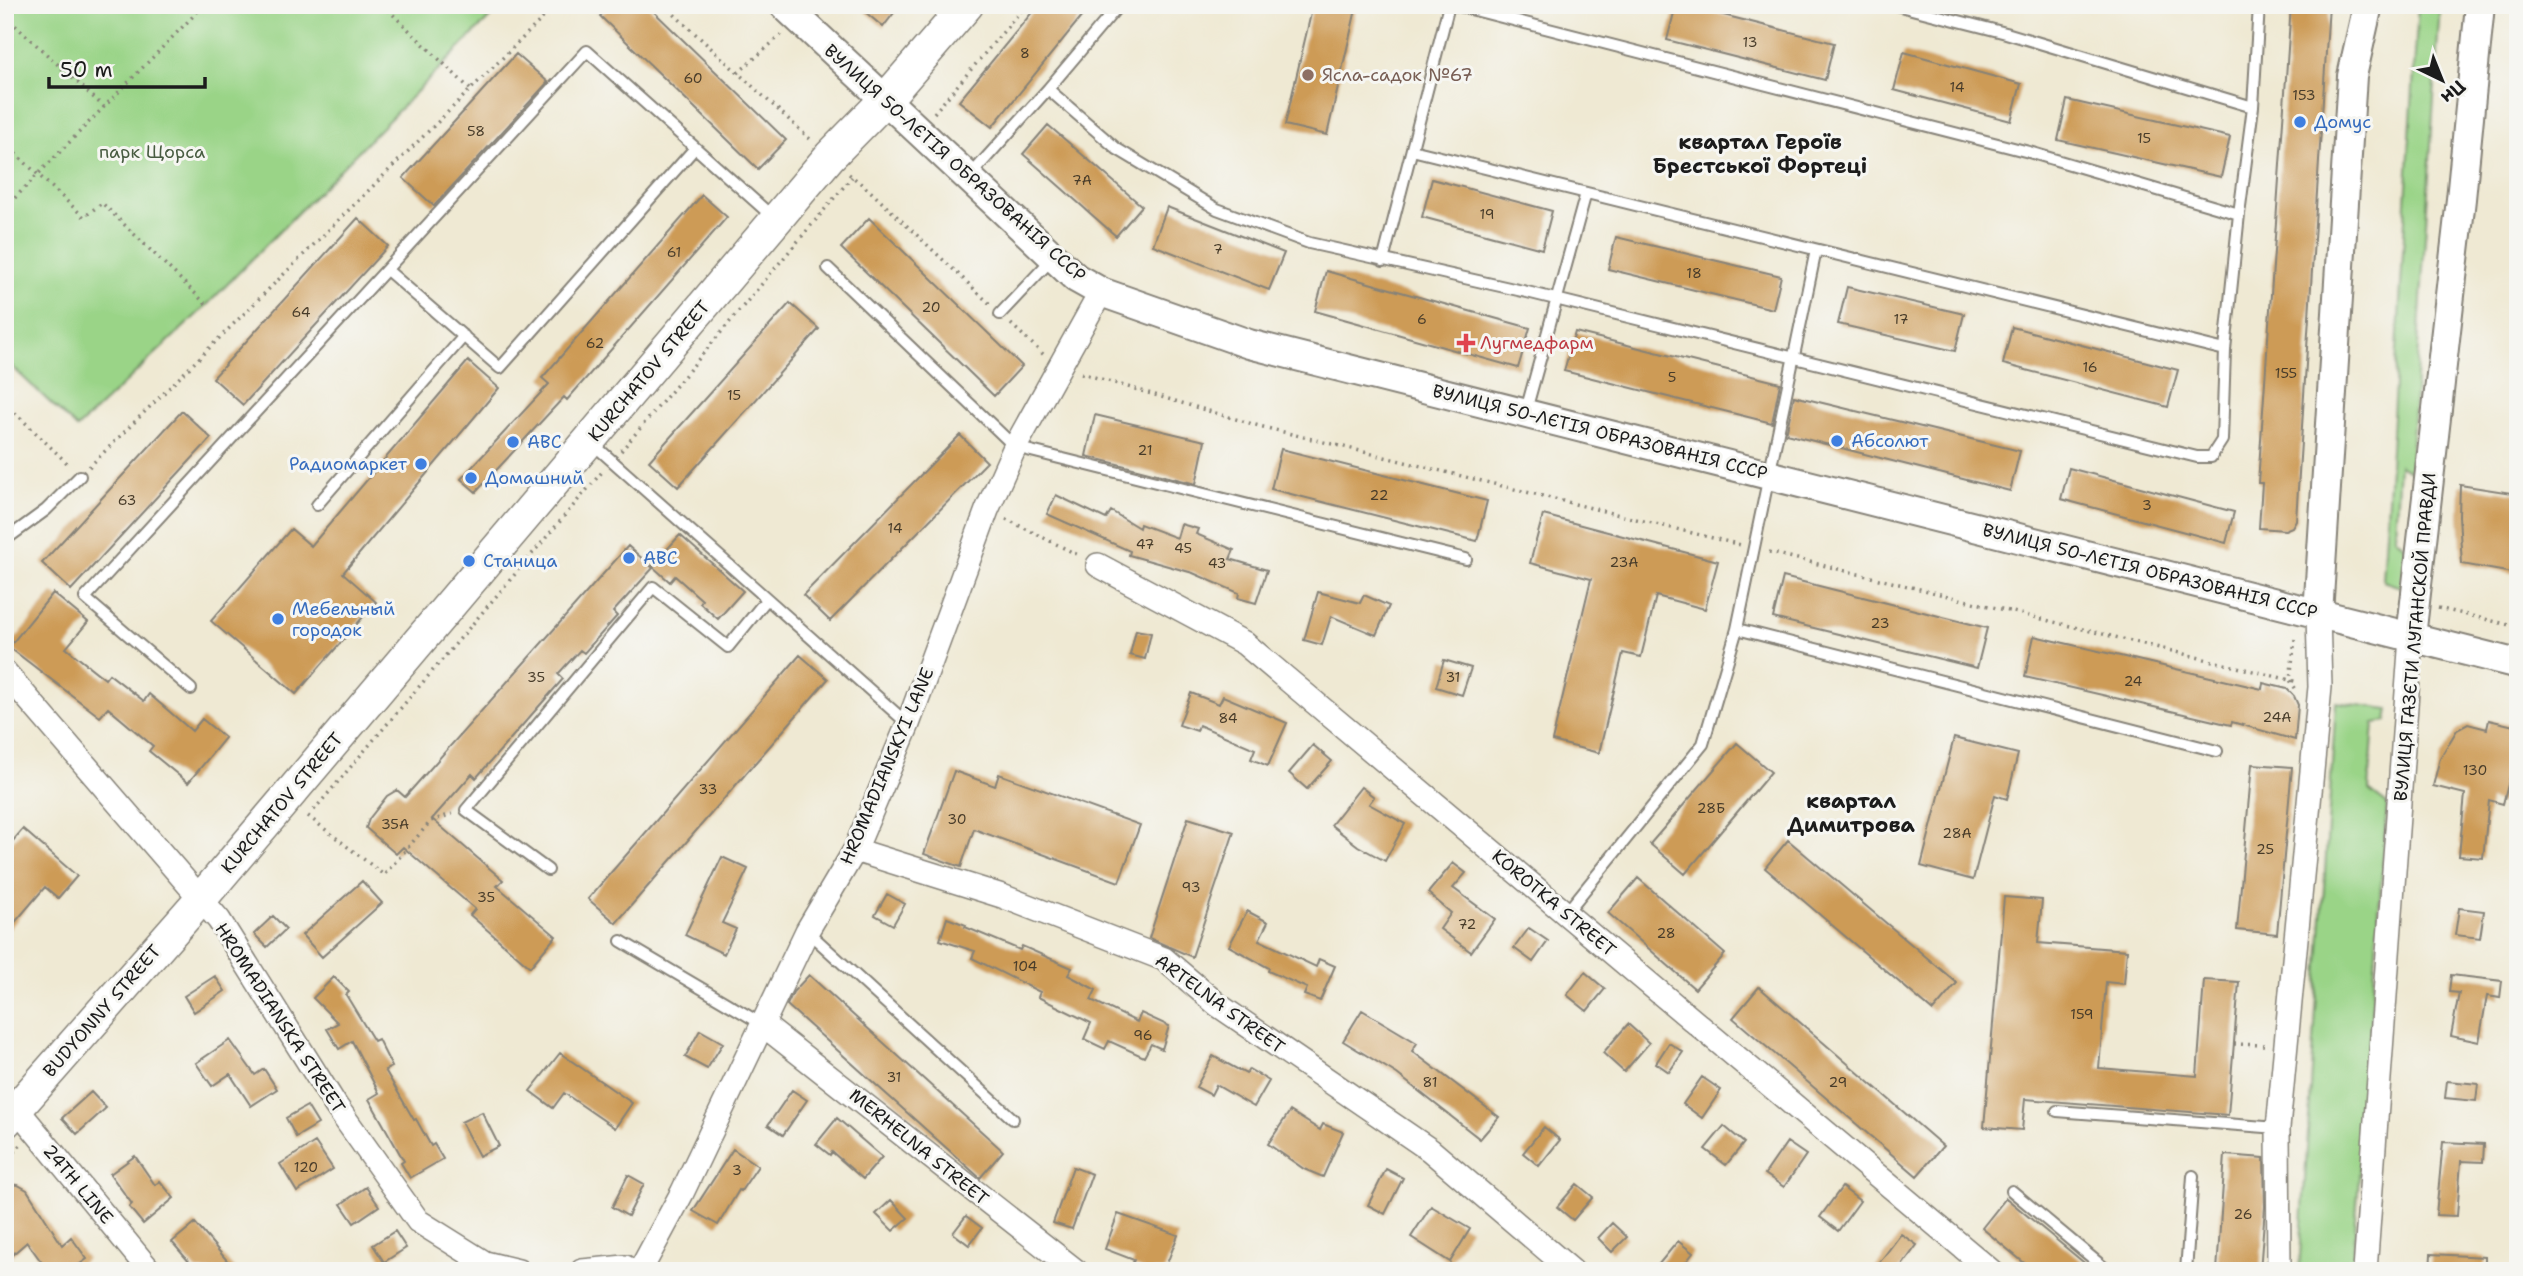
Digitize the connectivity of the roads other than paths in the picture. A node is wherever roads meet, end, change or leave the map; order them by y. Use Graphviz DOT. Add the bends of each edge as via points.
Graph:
graph roads {
  1 [pos="967,5"];
  2 [pos="1119,5"];
  3 [pos="1449,5"];
  4 [pos="1455,5"];
  5 [pos="1896,5"];
  6 [pos="2259,5"];
  7 [pos="2368,5"];
  8 [pos="2480,5"];
  9 [pos="798,10"];
  10 [pos="1048,89"];
  11 [pos="885,100"];
  12 [pos="2253,107"];
  13 [pos="695,148"];
  14 [pos="1412,150"];
  15 [pos="968,177"];
  16 [pos="1586,193"];
  17 [pos="2239,214"];
  18 [pos="776,220"];
  19 [pos="1816,250"];
  20 [pos="1054,257"];
  21 [pos="1384,261"];
  22 [pos="828,268"];
  23 [pos="387,270"];
  24 [pos="1101,292"];
  25 [pos="1557,299"];
  26 [pos="1000,314"];
  27 [pos="464,336"];
  28 [pos="2225,350"];
  29 [pos="1792,357"];
  30 [pos="1525,414"];
  31 [pos="1015,447"];
  32 [pos="601,451"];
  33 [pos="1768,475"];
  34 [pos="80,476"];
  35 [pos="317,505"];
  36 [pos="5,540"];
  37 [pos="1466,559"];
  38 [pos="1098,565"];
  39 [pos="767,599"];
  40 [pos="2318,614"];
  41 [pos="1737,629"];
  42 [pos="2412,637"];
  43 [pos="2518,664"];
  44 [pos="5,672"];
  45 [pos="191,689"];
  46 [pos="908,724"];
  47 [pos="2217,751"];
  48 [pos="855,850"];
  49 [pos="548,870"];
  50 [pos="200,900"];
  51 [pos="1566,913"];
  52 [pos="807,931"];
  53 [pos="621,941"];
  54 [pos="762,1024"];
  55 [pos="9,1110"];
  56 [pos="2056,1111"];
  57 [pos="1013,1119"];
  58 [pos="2278,1128"];
  59 [pos="2193,1176"];
  60 [pos="2012,1191"];
  61 [pos="512,1270"];
  62 [pos="150,1271"];
  63 [pos="582,1271"];
  64 [pos="628,1271"];
  65 [pos="640,1271"];
  66 [pos="1076,1271"];
  67 [pos="1572,1271"];
  68 [pos="1991,1271"];
  69 [pos="2108,1271"];
  70 [pos="2186,1271"];
  71 [pos="2278,1271"];
  72 [pos="2365,1271"];
  1 -- 11 [label="main road, KURCHATOV STREET"];
  2 -- 10 [label="lane"];
  3 -- 14 [label="lane"];
  4 -- 17 [label="lane" via="2029,152"];
  5 -- 12 [label="lane"];
  6 -- 12 [label="lane"];
  7 -- 40 [label="street" via="2352,76"];
  8 -- 42 [label="street, ВУЛИЦЯ ГАЗЄТИ ЛУГАНСКОЙ ПРАВДИ"];
  9 -- 11 [label="street, ВУЛИЦЯ 50-ЛЄТІЯ ОБРАЗОВАНІЯ СССР"];
  10 -- 15 [label="lane"];
  10 -- 21 [label="lane" via="1117,149 1217,209 1308,243"];
  11 -- 15 [label="street, ВУЛИЦЯ 50-ЛЄТІЯ ОБРАЗОВАНІЯ СССР"];
  11 -- 18 [label="main road, KURCHATOV STREET" via="841,167"];
  12 -- 17 [label="lane"];
  13 -- 18 [label="lane"];
  13 -- 23 [label="lane" via="587,51"];
  13 -- 27 [label="lane" via="500,368"];
  14 -- 16 [label="lane"];
  14 -- 21 [label="lane"];
  15 -- 20 [label="street, ВУЛИЦЯ 50-ЛЄТІЯ ОБРАЗОВАНІЯ СССР"];
  16 -- 19 [label="lane"];
  16 -- 25 [label="lane"];
  17 -- 28 [label="lane"];
  18 -- 32 [label="main road, KURCHATOV STREET"];
  19 -- 28 [label="lane"];
  19 -- 29 [label="lane"];
  20 -- 24 [label="street, ВУЛИЦЯ 50-ЛЄТІЯ ОБРАЗОВАНІЯ СССР" via="1076,278"];
  20 -- 26 [label="lane"];
  21 -- 25 [label="lane"];
  22 -- 31 [label="lane"];
  23 -- 27 [label="lane"];
  23 -- 45 [label="lane" via="85,598"];
  24 -- 30 [label="street, ВУЛИЦЯ 50-ЛЄТІЯ ОБРАЗОВАНІЯ СССР" via="1249,344"];
  24 -- 31 [label="street, HROMADIANSKYI LANE"];
  25 -- 29 [label="lane"];
  25 -- 30 [label="lane"];
  27 -- 35 [label="lane"];
  28 -- 29 [label="lane" via="2222,440 2211,457"];
  29 -- 33 [label="lane"];
  30 -- 33 [label="street, ВУЛИЦЯ 50-ЛЄТІЯ ОБРАЗОВАНІЯ СССР"];
  31 -- 37 [label="lane"];
  31 -- 46 [label="street, HROMADIANSKYI LANE"];
  32 -- 39 [label="lane"];
  32 -- 50 [label="main road, KURCHATOV STREET"];
  33 -- 40 [label="street, ВУЛИЦЯ 50-ЛЄТІЯ ОБРАЗОВАНІЯ СССР"];
  33 -- 41 [label="lane"];
  34 -- 36 [label="lane" via="47,510"];
  38 -- 51 [label="street, KOROTKA STREET" via="1244,643"];
  39 -- 46 [label="lane"];
  39 -- 49 [label="lane" via="727,647 653,586 466,810"];
  40 -- 42 [label="street, ВУЛИЦЯ 50-ЛЄТІЯ ОБРАЗОВАНІЯ СССР"];
  40 -- 58 [label="street" via="2320,687"];
  41 -- 47 [label="lane"];
  41 -- 51 [label="lane" via="1703,744"];
  42 -- 43 [label="street, ВУЛИЦЯ 50-ЛЄТІЯ ОБРАЗОВАНІЯ СССР"];
  42 -- 72 [label="street, ВУЛИЦЯ ГАЗЄТИ ЛУГАНСКОЙ ПРАВДИ"];
  44 -- 50 [label="street, HROMADIANSKA STREET"];
  46 -- 48 [label="street, HROMADIANSKYI LANE"];
  48 -- 52 [label="street, HROMADIANSKYI LANE"];
  48 -- 67 [label="street, ARTELNA STREET" via="1002,896 1164,959 1218,1005 1430,1150"];
  50 -- 55 [label="main road, BUDYONNY STREET"];
  50 -- 61 [label="street, HROMADIANSKA STREET" via="219,920 337,1106 418,1221 485,1263"];
  51 -- 68 [label="street, KOROTKA STREET"];
  52 -- 54 [label="street, HROMADIANSKYI LANE"];
  52 -- 57 [label="lane"];
  53 -- 54 [label="lane"];
  54 -- 65 [label="street, HROMADIANSKYI LANE"];
  54 -- 66 [label="street, MERHELNA STREET"];
  55 -- 62 [label="street, 24TH LINE"];
  56 -- 58 [label="lane"];
  58 -- 71 [label="street"];
  59 -- 70 [label="lane"];
  60 -- 69 [label="lane"];
  63 -- 64 [label="street" via="625,1267"];
}
